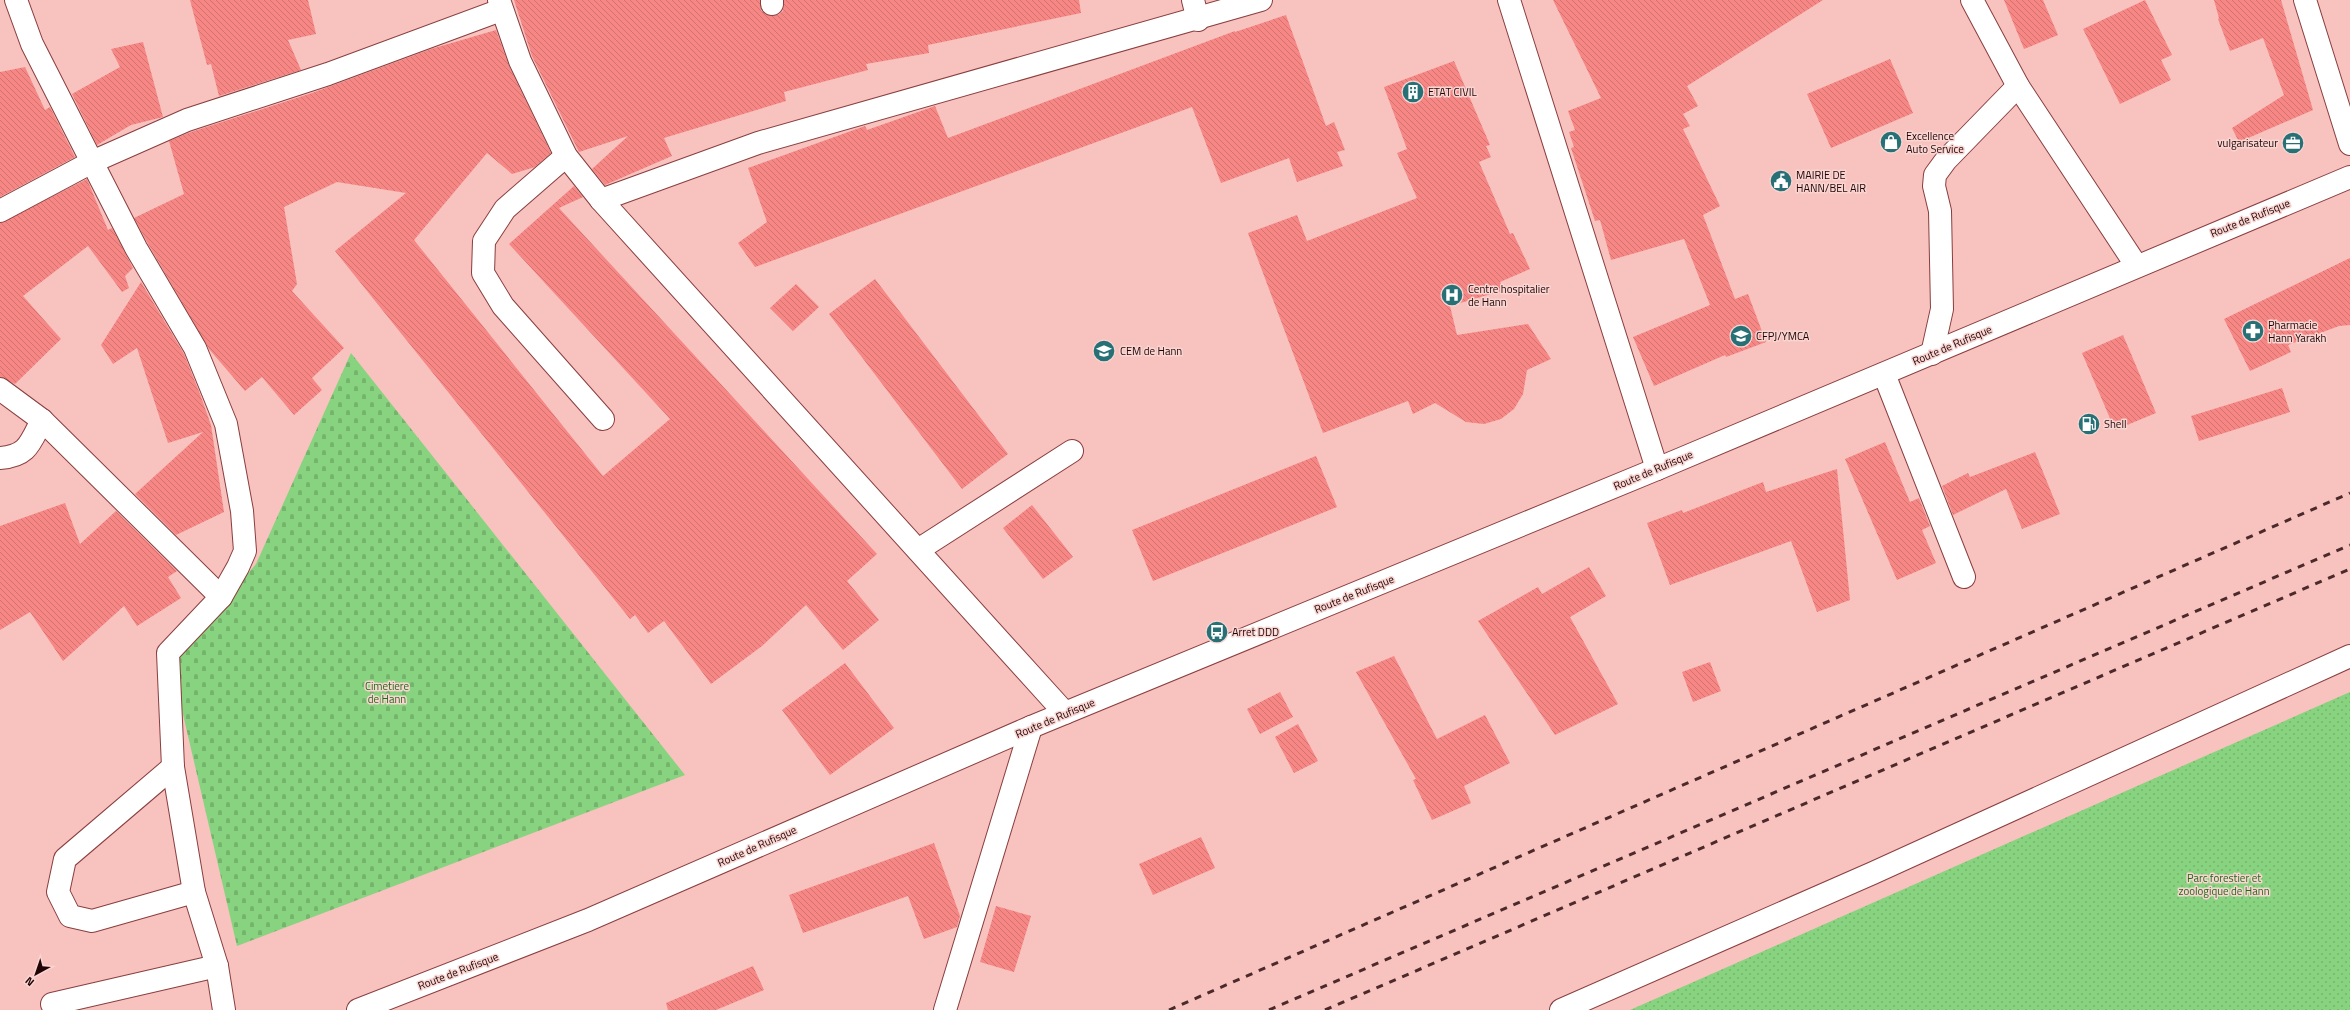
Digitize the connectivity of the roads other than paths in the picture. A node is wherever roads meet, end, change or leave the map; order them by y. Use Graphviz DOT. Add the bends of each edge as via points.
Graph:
graph roads {
  1 [pos="16,0"];
  2 [pos="1261,0"];
  3 [pos="1509,0"];
  4 [pos="1972,0"];
  5 [pos="2305,0"];
  6 [pos="500,5"];
  7 [pos="1196,10"];
  8 [pos="2018,86"];
  9 [pos="2350,144"];
  10 [pos="566,156"];
  11 [pos="92,162"];
  12 [pos="2350,177"];
  13 [pos="601,200"];
  14 [pos="0,211"];
  15 [pos="2136,265"];
  16 [pos="1932,354"];
  17 [pos="1884,374"];
  18 [pos="0,388"];
  19 [pos="603,419"];
  20 [pos="42,420"];
  21 [pos="1072,451"];
  22 [pos="0,458"];
  23 [pos="1656,469"];
  24 [pos="918,550"];
  25 [pos="1964,577"];
  26 [pos="221,597"];
  27 [pos="2350,656"];
  28 [pos="1065,713"];
  29 [pos="1031,727"];
  30 [pos="173,767"];
  31 [pos="194,892"];
  32 [pos="217,966"];
  33 [pos="52,1004"];
  34 [pos="224,1010"];
  35 [pos="358,1010"];
  36 [pos="945,1010"];
  37 [pos="1561,1010"];
  1 -- 11 [label="street" via="32,44"];
  2 -- 7 [label="street"];
  3 -- 23 [label="street"];
  4 -- 8 [label="street"];
  5 -- 9 [label="street"];
  6 -- 10 [label="street" via="520,61"];
  6 -- 11 [label="street" via="328,74 187,120"];
  7 -- 13 [label="street" via="758,143"];
  8 -- 15 [label="street"];
  8 -- 16 [label="street" via="1946,160 1935,175 1934,186 1940,210 1942,309"];
  10 -- 13 [label="street"];
  10 -- 19 [label="street" via="505,209 484,241 483,273 503,306"];
  11 -- 14 [label="street"];
  11 -- 26 [label="street" via="136,248 195,348 226,424 242,511 245,551"];
  12 -- 15 [label="street, Route de Rufisque"];
  13 -- 24 [label="street"];
  15 -- 16 [label="street, Route de Rufisque"];
  16 -- 17 [label="street, Route de Rufisque"];
  17 -- 23 [label="street, Route de Rufisque"];
  17 -- 25 [label="street"];
  18 -- 20 [label="street"];
  20 -- 22 [label="street" via="29,446 23,452 12,457"];
  20 -- 26 [label="street"];
  21 -- 24 [label="street"];
  23 -- 28 [label="street, Route de Rufisque"];
  24 -- 28 [label="street"];
  26 -- 30 [label="street" via="168,653"];
  27 -- 37 [label="street" via="1873,873"];
  28 -- 29 [label="street, Route de Rufisque"];
  29 -- 35 [label="street, Route de Rufisque" via="588,920"];
  29 -- 36 [label="street"];
  30 -- 31 [label="street"];
  30 -- 31 [label="street" via="65,859 58,892 70,916 92,921"];
  31 -- 32 [label="street"];
  32 -- 33 [label="street"];
  32 -- 34 [label="street"];
}
